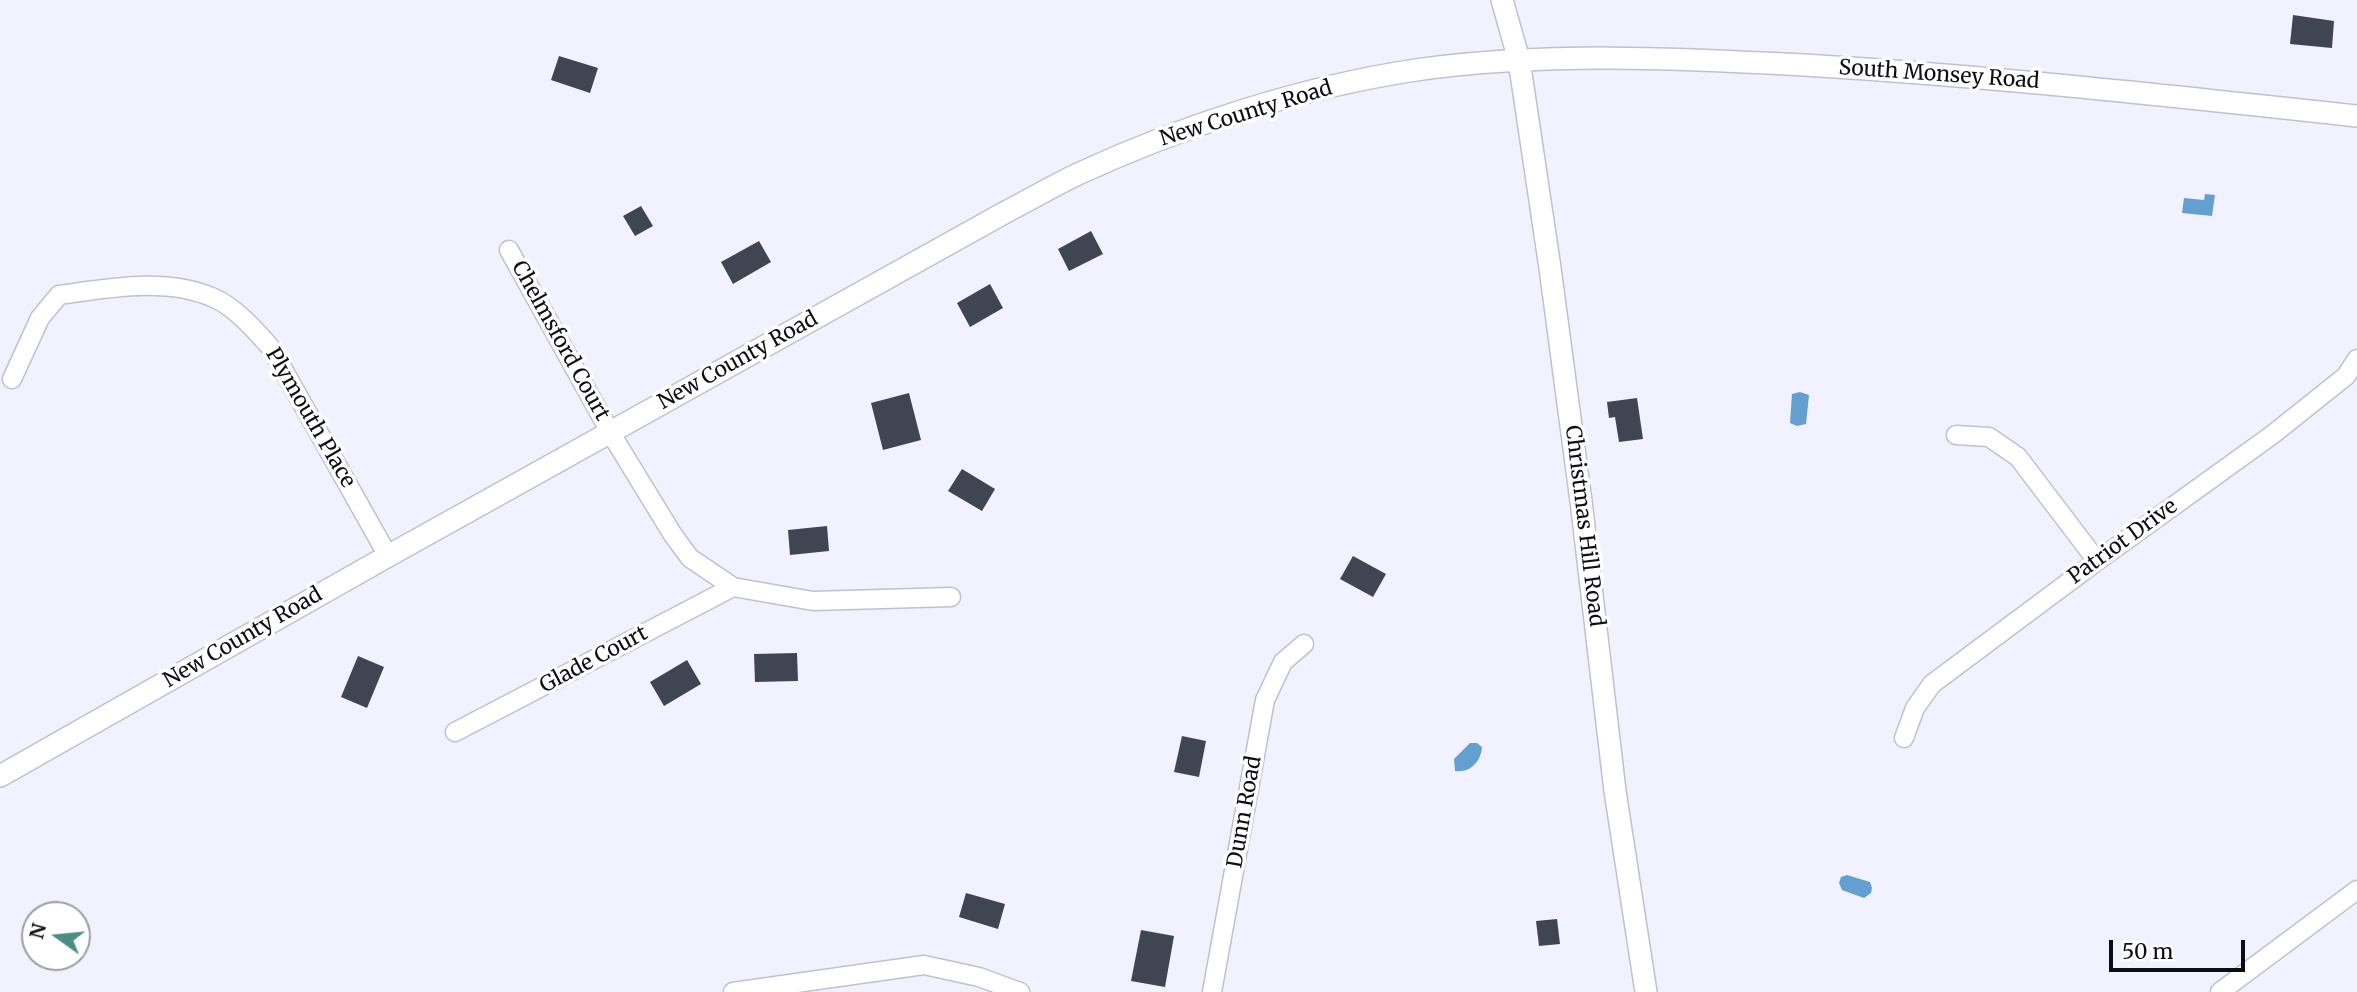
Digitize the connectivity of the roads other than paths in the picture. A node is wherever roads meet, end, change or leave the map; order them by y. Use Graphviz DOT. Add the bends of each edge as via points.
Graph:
graph roads {
  1 [pos="1502,0"];
  2 [pos="1519,60"];
  3 [pos="2357,116"];
  4 [pos="509,250"];
  5 [pos="2357,359"];
  6 [pos="12,379"];
  7 [pos="610,432"];
  8 [pos="1956,435"];
  9 [pos="388,556"];
  10 [pos="2097,561"];
  11 [pos="733,587"];
  12 [pos="951,597"];
  13 [pos="1304,644"];
  14 [pos="455,732"];
  15 [pos="1904,738"];
  16 [pos="0,776"];
  17 [pos="2357,890"];
  18 [pos="733,992"];
  19 [pos="1020,992"];
  20 [pos="1212,992"];
  21 [pos="1646,992"];
  22 [pos="2220,992"];
  1 -- 2 [label="street, Christmas Hill Road"];
  2 -- 3 [label="street, South Monsey Road" via="1682,59 1874,69"];
  2 -- 7 [label="street, New County Road" via="1414,71 1320,90 1151,143 1004,214"];
  2 -- 21 [label="street, Christmas Hill Road" via="1581,501 1615,791"];
  4 -- 7 [label="street, Chelmsford Court"];
  5 -- 10 [label="street, Patriot Drive" via="2346,376 2272,435"];
  6 -- 9 [label="street, Plymouth Place" via="40,318 60,295 168,286 216,299 271,348"];
  7 -- 9 [label="street, New County Road"];
  7 -- 11 [label="street, Chelmsford Court" via="690,558"];
  8 -- 10 [label="street" via="1989,436 2018,457"];
  9 -- 16 [label="street, New County Road"];
  10 -- 15 [label="street, Patriot Drive" via="1932,684 1915,708"];
  11 -- 12 [label="street" via="813,601"];
  11 -- 14 [label="street, Glade Court"];
  13 -- 20 [label="street, Dunn Road" via="1283,662 1265,700"];
  17 -- 22 [label="street"];
  18 -- 19 [label="street" via="924,965"];
}
